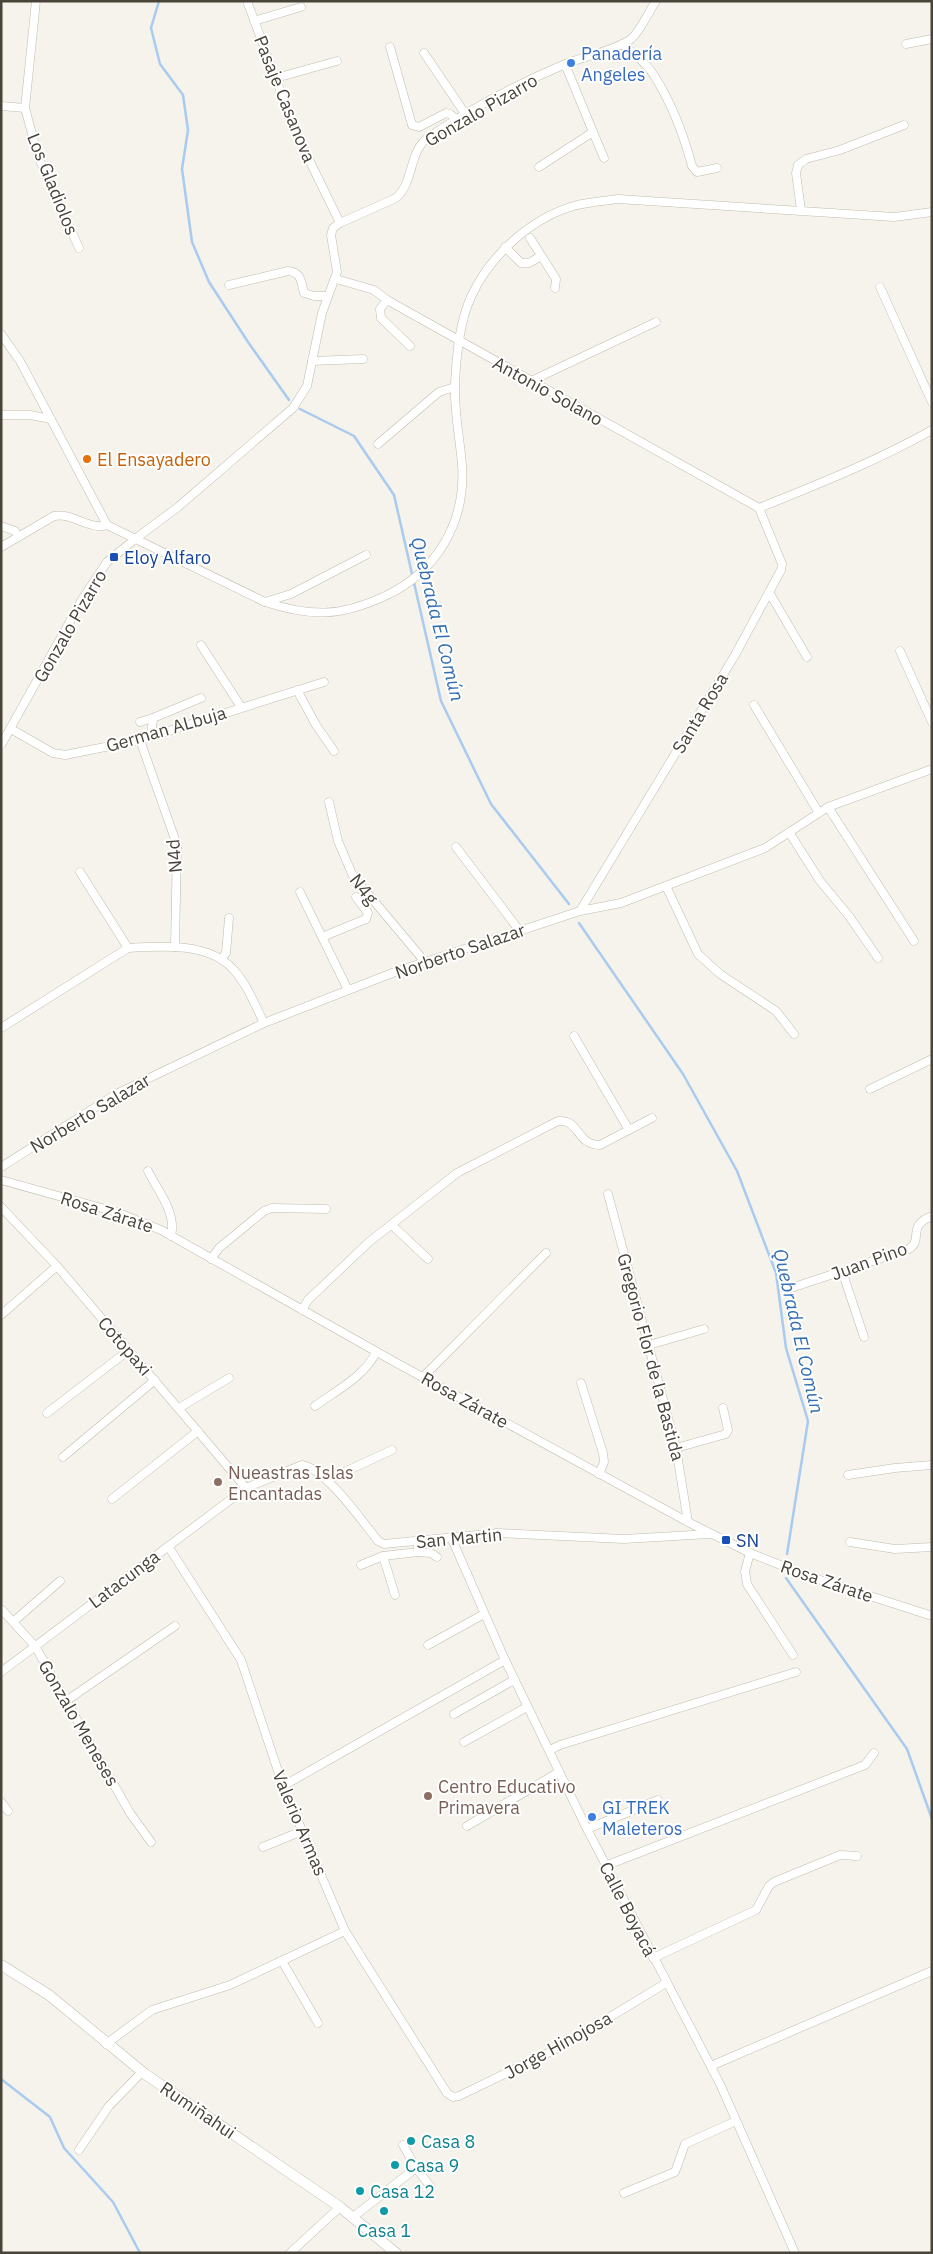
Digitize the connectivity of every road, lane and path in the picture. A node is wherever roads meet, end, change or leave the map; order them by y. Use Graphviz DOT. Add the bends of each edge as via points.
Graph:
graph roads {
  1 [pos="36,1"];
  2 [pos="247,1"];
  3 [pos="656,1"];
  4 [pos="301,6"];
  5 [pos="254,21"];
  6 [pos="932,39"];
  7 [pos="622,44"];
  8 [pos="906,44"];
  9 [pos="390,46"];
  10 [pos="424,53"];
  11 [pos="337,61"];
  12 [pos="565,64"];
  13 [pos="276,78"];
  14 [pos="1,106"];
  15 [pos="25,108"];
  16 [pos="466,116"];
  17 [pos="457,120"];
  18 [pos="904,125"];
  19 [pos="594,132"];
  20 [pos="604,158"];
  21 [pos="539,167"];
  22 [pos="717,168"];
  23 [pos="801,210"];
  24 [pos="932,212"];
  25 [pos="340,223"];
  26 [pos="530,238"];
  27 [pos="505,247"];
  28 [pos="79,248"];
  29 [pos="541,256"];
  30 [pos="336,279"];
  31 [pos="229,286"];
  32 [pos="880,286"];
  33 [pos="555,288"];
  34 [pos="328,296"];
  35 [pos="387,300"];
  36 [pos="656,322"];
  37 [pos="1,334"];
  38 [pos="460,341"];
  39 [pos="410,346"];
  40 [pos="363,359"];
  41 [pos="312,361"];
  42 [pos="531,382"];
  43 [pos="454,387"];
  44 [pos="932,402"];
  45 [pos="1,415"];
  46 [pos="51,419"];
  47 [pos="932,430"];
  48 [pos="378,444"];
  49 [pos="759,508"];
  50 [pos="107,525"];
  51 [pos="1,526"];
  52 [pos="18,536"];
  53 [pos="135,539"];
  54 [pos="1,547"];
  55 [pos="366,555"];
  56 [pos="769,592"];
  57 [pos="265,602"];
  58 [pos="201,645"];
  59 [pos="900,651"];
  60 [pos="807,657"];
  61 [pos="324,682"];
  62 [pos="297,690"];
  63 [pos="201,698"];
  64 [pos="754,705"];
  65 [pos="241,706"];
  66 [pos="153,718"];
  67 [pos="140,722"];
  68 [pos="932,722"];
  69 [pos="11,729"];
  70 [pos="151,737"];
  71 [pos="140,740"];
  72 [pos="1,745"];
  73 [pos="334,751"];
  74 [pos="932,769"];
  75 [pos="329,802"];
  76 [pos="828,806"];
  77 [pos="819,813"];
  78 [pos="789,832"];
  79 [pos="456,847"];
  80 [pos="80,872"];
  81 [pos="666,886"];
  82 [pos="300,892"];
  83 [pos="356,897"];
  84 [pos="580,911"];
  85 [pos="229,918"];
  86 [pos="519,930"];
  87 [pos="322,937"];
  88 [pos="914,940"];
  89 [pos="175,947"];
  90 [pos="128,948"];
  91 [pos="878,958"];
  92 [pos="221,959"];
  93 [pos="425,962"];
  94 [pos="348,990"];
  95 [pos="264,1022"];
  96 [pos="1,1028"];
  97 [pos="794,1034"];
  98 [pos="574,1036"];
  99 [pos="932,1059"];
  100 [pos="870,1089"];
  101 [pos="652,1118"];
  102 [pos="629,1130"];
  103 [pos="1,1167"];
  104 [pos="148,1171"];
  105 [pos="1,1180"];
  106 [pos="608,1194"];
  107 [pos="1,1207"];
  108 [pos="326,1210"];
  109 [pos="932,1216"];
  110 [pos="392,1225"];
  111 [pos="171,1236"];
  112 [pos="546,1253"];
  113 [pos="211,1259"];
  114 [pos="428,1259"];
  115 [pos="57,1266"];
  116 [pos="842,1271"];
  117 [pos="788,1289"];
  118 [pos="302,1310"];
  119 [pos="1,1315"];
  120 [pos="704,1328"];
  121 [pos="864,1337"];
  122 [pos="648,1345"];
  123 [pos="129,1350"];
  124 [pos="376,1352"];
  125 [pos="423,1377"];
  126 [pos="229,1378"];
  127 [pos="155,1380"];
  128 [pos="581,1383"];
  129 [pos="315,1406"];
  130 [pos="179,1408"];
  131 [pos="723,1408"];
  132 [pos="47,1412"];
  133 [pos="198,1431"];
  134 [pos="676,1448"];
  135 [pos="392,1450"];
  136 [pos="63,1457"];
  137 [pos="932,1465"];
  138 [pos="599,1474"];
  139 [pos="848,1475"];
  140 [pos="327,1480"];
  141 [pos="246,1488"];
  142 [pos="112,1498"];
  143 [pos="688,1522"];
  144 [pos="712,1534"];
  145 [pos="451,1537"];
  146 [pos="418,1541"];
  147 [pos="850,1542"];
  148 [pos="168,1546"];
  149 [pos="932,1547"];
  150 [pos="418,1552"];
  151 [pos="750,1553"];
  152 [pos="383,1556"];
  153 [pos="437,1557"];
  154 [pos="361,1565"];
  155 [pos="60,1581"];
  156 [pos="395,1595"];
  157 [pos="1,1609"];
  158 [pos="484,1614"];
  159 [pos="932,1616"];
  160 [pos="13,1622"];
  161 [pos="175,1626"];
  162 [pos="428,1645"];
  163 [pos="35,1646"];
  164 [pos="793,1655"];
  165 [pos="505,1660"];
  166 [pos="1,1672"];
  167 [pos="796,1672"];
  168 [pos="514,1680"];
  169 [pos="66,1701"];
  170 [pos="528,1707"];
  171 [pos="454,1714"];
  172 [pos="464,1742"];
  173 [pos="550,1750"];
  174 [pos="874,1753"];
  175 [pos="559,1772"];
  176 [pos="283,1786"];
  177 [pos="658,1800"];
  178 [pos="1,1802"];
  179 [pos="8,1811"];
  180 [pos="467,1826"];
  181 [pos="587,1829"];
  182 [pos="302,1831"];
  183 [pos="151,1842"];
  184 [pos="263,1847"];
  185 [pos="857,1856"];
  186 [pos="605,1866"];
  187 [pos="345,1931"];
  188 [pos="653,1958"];
  189 [pos="282,1961"];
  190 [pos="1,1965"];
  191 [pos="932,1971"];
  192 [pos="666,1983"];
  193 [pos="318,2023"];
  194 [pos="106,2044"];
  195 [pos="711,2066"];
  196 [pos="142,2072"];
  197 [pos="447,2093"];
  198 [pos="736,2121"];
  199 [pos="403,2145"];
  200 [pos="79,2150"];
  201 [pos="416,2168"];
  202 [pos="430,2186"];
  203 [pos="624,2193"];
  204 [pos="340,2207"];
  205 [pos="353,2217"];
  206 [pos="290,2253"];
  207 [pos="396,2253"];
  208 [pos="795,2253"];
  1 -- 15 [label="street, Los Gladiolos"];
  2 -- 5 [label="street, Pasaje Casanova"];
  3 -- 7 [label="street, Gonzalo Pizarro" via="635,34"];
  4 -- 5 [label="street"];
  5 -- 13 [label="street, Pasaje Casanova"];
  6 -- 8 [label="street"];
  7 -- 12 [label="street, Gonzalo Pizarro"];
  7 -- 22 [label="street" via="655,76 675,118 692,166 697,172"];
  9 -- 17 [label="street" via="412,125 419,127 446,113"];
  10 -- 16 [label="street"];
  11 -- 13 [label="street"];
  12 -- 16 [label="street, Gonzalo Pizarro" via="508,90"];
  12 -- 19 [label="street"];
  13 -- 25 [label="street, Pasaje Casanova" via="296,134"];
  14 -- 15 [label="street"];
  15 -- 28 [label="street, Los Gladiolos" via="38,156"];
  16 -- 17 [label="street, Gonzalo Pizarro"];
  17 -- 25 [label="street, Gonzalo Pizarro" via="421,144 408,184 396,198"];
  18 -- 23 [label="street" via="801,162 796,168"];
  19 -- 20 [label="street"];
  19 -- 21 [label="street"];
  23 -- 24 [label="street" via="894,217"];
  23 -- 27 [label="street" via="644,200 595,202 556,213"];
  25 -- 30 [label="street, Gonzalo Pizarro" via="333,228 331,235 337,265"];
  26 -- 29 [label="street"];
  27 -- 29 [label="street" via="521,263 530,263"];
  27 -- 38 [label="street" via="471,298"];
  29 -- 33 [label="street" via="556,279"];
  30 -- 34 [label="street, Gonzalo Pizarro"];
  30 -- 35 [label="street, Antonio Solano" via="374,290"];
  31 -- 34 [label="street" via="290,271 298,274 304,293"];
  32 -- 44 [label="street"];
  34 -- 41 [label="street, Gonzalo Pizarro"];
  35 -- 38 [label="street, Antonio Solano"];
  35 -- 39 [label="street" via="380,309 381,318"];
  36 -- 42 [label="street"];
  37 -- 46 [label="street" via="20,361"];
  38 -- 42 [label="street, Antonio Solano"];
  38 -- 43 [label="street"];
  40 -- 41 [label="street"];
  41 -- 53 [label="street, Gonzalo Pizarro" via="307,386 293,408 178,507"];
  42 -- 49 [label="street, Antonio Solano"];
  43 -- 48 [label="street" via="439,392"];
  43 -- 57 [label="street" via="462,488 452,529 420,576 357,607 321,614"];
  45 -- 46 [label="street"];
  46 -- 50 [label="street"];
  47 -- 49 [label="street" via="908,444"];
  49 -- 56 [label="street, Santa Rosa" via="782,564"];
  50 -- 52 [label="street" via="95,525 63,514"];
  50 -- 53 [label="street"];
  51 -- 52 [label="street" via="9,527"];
  52 -- 54 [label="street"];
  53 -- 57 [label="street"];
  53 -- 69 [label="street, Gonzalo Pizarro" via="107,562 95,579"];
  55 -- 57 [label="street" via="291,594"];
  56 -- 60 [label="street"];
  56 -- 84 [label="street, Santa Rosa" via="735,655"];
  58 -- 65 [label="street"];
  59 -- 68 [label="street"];
  61 -- 62 [label="street, German ALbuja"];
  62 -- 65 [label="street, German ALbuja"];
  62 -- 73 [label="street"];
  63 -- 66 [label="street"];
  64 -- 77 [label="street"];
  65 -- 70 [label="street, German ALbuja"];
  66 -- 67 [label="street"];
  66 -- 70 [label="street"];
  69 -- 71 [label="street, German ALbuja" via="53,754 65,755"];
  69 -- 72 [label="street, Gonzalo Pizarro"];
  70 -- 71 [label="street, German ALbuja"];
  71 -- 89 [label="street, N4d" via="177,845"];
  74 -- 76 [label="street, Norberto Salazar"];
  75 -- 93 [label="street, N4g" via="338,841 352,876"];
  76 -- 77 [label="street, Norberto Salazar"];
  76 -- 88 [label="street"];
  77 -- 78 [label="street, Norberto Salazar"];
  78 -- 81 [label="street, Norberto Salazar" via="765,848"];
  78 -- 91 [label="street" via="820,881 850,916"];
  79 -- 86 [label="street"];
  80 -- 90 [label="street"];
  81 -- 84 [label="street, Norberto Salazar" via="622,903"];
  81 -- 97 [label="street" via="698,954 720,974 776,1011"];
  82 -- 87 [label="street"];
  83 -- 87 [label="street" via="368,913 366,919"];
  84 -- 86 [label="street, Norberto Salazar"];
  85 -- 92 [label="street" via="226,953"];
  86 -- 93 [label="street, Norberto Salazar"];
  87 -- 94 [label="street"];
  89 -- 90 [label="street"];
  89 -- 92 [label="street" via="206,952"];
  90 -- 96 [label="street"];
  92 -- 95 [label="street" via="246,987"];
  93 -- 94 [label="street, Norberto Salazar"];
  94 -- 95 [label="street, Norberto Salazar"];
  95 -- 103 [label="street, Norberto Salazar" via="118,1093"];
  98 -- 102 [label="street"];
  99 -- 100 [label="street"];
  101 -- 102 [label="street"];
  102 -- 110 [label="street" via="600,1145 593,1145 582,1138 572,1124 566,1120 558,1121 457,1173"];
  104 -- 111 [label="street" via="172,1215 174,1228"];
  105 -- 111 [label="street, Rosa Zárate" via="116,1212"];
  106 -- 122 [label="street, Gregorio Flor de la Bastida"];
  107 -- 115 [label="street, Cotopaxi"];
  108 -- 113 [label="street" via="272,1208 264,1211 219,1248"];
  109 -- 116 [label="street, Juan Pino" via="918,1224 913,1247"];
  110 -- 114 [label="street"];
  110 -- 118 [label="street" via="369,1242 308,1300"];
  111 -- 113 [label="street, Rosa Zárate"];
  112 -- 125 [label="street"];
  113 -- 118 [label="street, Rosa Zárate"];
  115 -- 119 [label="street"];
  115 -- 123 [label="street, Cotopaxi"];
  116 -- 117 [label="street, Juan Pino"];
  116 -- 121 [label="street"];
  118 -- 124 [label="street, Rosa Zárate"];
  120 -- 122 [label="street"];
  122 -- 134 [label="street, Gregorio Flor de la Bastida"];
  123 -- 127 [label="street, Cotopaxi"];
  123 -- 132 [label="street"];
  124 -- 125 [label="street, Rosa Zárate"];
  124 -- 129 [label="street" via="362,1372"];
  125 -- 138 [label="street, Rosa Zárate"];
  126 -- 130 [label="street"];
  127 -- 130 [label="street, Cotopaxi"];
  127 -- 136 [label="street"];
  128 -- 138 [label="street" via="603,1453 604,1462"];
  130 -- 133 [label="street, Cotopaxi"];
  131 -- 134 [label="street" via="726,1434"];
  133 -- 141 [label="street, Cotopaxi"];
  133 -- 142 [label="street"];
  134 -- 143 [label="street, Gregorio Flor de la Bastida"];
  135 -- 140 [label="street"];
  137 -- 139 [label="street"];
  138 -- 143 [label="street, Rosa Zárate"];
  140 -- 141 [label="street, San Martin" via="315,1469 302,1465"];
  140 -- 146 [label="street, San Martin" via="378,1541 389,1544"];
  141 -- 148 [label="street, Latacunga"];
  143 -- 144 [label="street, Rosa Zárate"];
  144 -- 145 [label="street, San Martin" via="624,1539 497,1533"];
  144 -- 151 [label="street, Rosa Zárate"];
  145 -- 146 [label="street, San Martin"];
  145 -- 158 [label="street, Calle Boyacá"];
  146 -- 150 [label="street"];
  147 -- 149 [label="street" via="895,1549"];
  148 -- 163 [label="street, Latacunga"];
  148 -- 176 [label="street, Valerio Armas" via="241,1660"];
  150 -- 152 [label="street"];
  150 -- 153 [label="street" via="431,1552"];
  151 -- 159 [label="street, Rosa Zárate" via="811,1577"];
  151 -- 164 [label="street" via="745,1571 747,1584"];
  152 -- 154 [label="street"];
  152 -- 156 [label="street"];
  155 -- 160 [label="street"];
  157 -- 160 [label="street, Gonzalo Meneses"];
  158 -- 162 [label="street"];
  158 -- 165 [label="street, Calle Boyacá"];
  160 -- 163 [label="street, Gonzalo Meneses"];
  161 -- 169 [label="street"];
  163 -- 166 [label="street, Latacunga"];
  163 -- 169 [label="street, Gonzalo Meneses"];
  165 -- 168 [label="street, Calle Boyacá"];
  165 -- 176 [label="street"];
  167 -- 173 [label="street"];
  168 -- 170 [label="street, Calle Boyacá"];
  168 -- 171 [label="street"];
  169 -- 183 [label="street, Gonzalo Meneses"];
  170 -- 172 [label="street"];
  170 -- 173 [label="street, Calle Boyacá"];
  173 -- 175 [label="street, Calle Boyacá"];
  174 -- 186 [label="street" via="865,1765"];
  175 -- 180 [label="street"];
  175 -- 181 [label="street, Calle Boyacá"];
  176 -- 182 [label="street, Valerio Armas"];
  177 -- 181 [label="street"];
  178 -- 179 [label="street"];
  181 -- 186 [label="street, Calle Boyacá"];
  182 -- 184 [label="street"];
  182 -- 187 [label="street, Valerio Armas"];
  185 -- 188 [label="street" via="840,1855 774,1882 756,1910"];
  186 -- 188 [label="street, Calle Boyacá"];
  187 -- 189 [label="street"];
  187 -- 197 [label="street, Valerio Armas"];
  188 -- 192 [label="street, Calle Boyacá"];
  189 -- 193 [label="street"];
  189 -- 194 [label="street" via="230,1985 152,2010"];
  190 -- 194 [label="street, Rumiñahui" via="49,1995"];
  191 -- 195 [label="street"];
  192 -- 195 [label="street, Calle Boyacá"];
  192 -- 197 [label="street, Jorge Hinojosa" via="564,2045 512,2072 459,2096"];
  194 -- 196 [label="street, Rumiñahui"];
  195 -- 198 [label="street, Calle Boyacá"];
  196 -- 200 [label="street" via="109,2106"];
  196 -- 204 [label="street, Rumiñahui"];
  198 -- 203 [label="street" via="686,2144 675,2172"];
  198 -- 208 [label="street, Calle Boyacá"];
  199 -- 201 [label="street"];
  201 -- 202 [label="street"];
  201 -- 205 [label="street"];
  204 -- 205 [label="street, Rumiñahui"];
  204 -- 206 [label="street"];
  205 -- 207 [label="street, Rumiñahui"];
}
